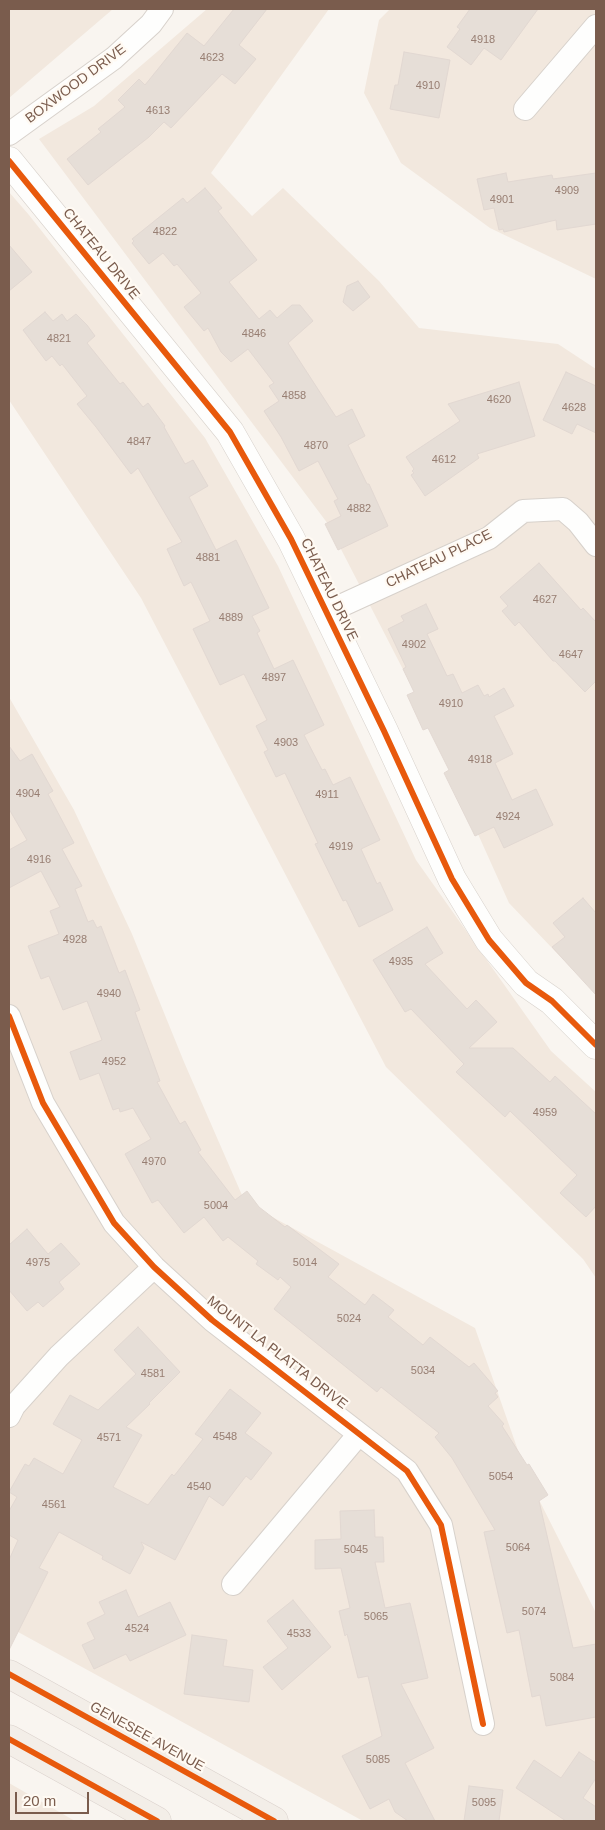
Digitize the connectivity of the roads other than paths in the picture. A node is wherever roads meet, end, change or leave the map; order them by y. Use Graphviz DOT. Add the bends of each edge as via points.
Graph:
graph roads {
  1 [pos="162,9"];
  2 [pos="596,26"];
  3 [pos="524,109"];
  4 [pos="9,134"];
  5 [pos="9,161"];
  6 [pos="596,545"];
  7 [pos="325,612"];
  8 [pos="9,1016"];
  9 [pos="596,1045"];
  10 [pos="154,1267"];
  11 [pos="9,1416"];
  12 [pos="359,1434"];
  13 [pos="233,1584"];
  14 [pos="9,1674"];
  15 [pos="483,1724"];
  16 [pos="9,1739"];
  17 [pos="157,1821"];
  18 [pos="274,1821"];
  1 -- 4 [label="street, BOXWOOD DRIVE" via="151,24 114,58"];
  2 -- 3 [label="street"];
  5 -- 7 [label="street, CHATEAU DRIVE" via="230,432 291,539"];
  6 -- 7 [label="street, CHATEAU PLACE" via="578,522 562,509 523,511 489,538"];
  7 -- 9 [label="street, CHATEAU DRIVE" via="452,880 489,940 526,983 552,1002"];
  8 -- 10 [label="street, MOUNT LA PLATTA DRIVE" via="43,1103 114,1223"];
  10 -- 11 [label="street" via="59,1356 14,1406"];
  10 -- 12 [label="street, MOUNT LA PLATTA DRIVE" via="212,1320"];
  12 -- 13 [label="street"];
  12 -- 15 [label="street, MOUNT LA PLATTA DRIVE" via="407,1472 441,1525"];
  14 -- 18 [label="main road, GENESEE AVENUE"];
  16 -- 17 [label="main road"];
}
